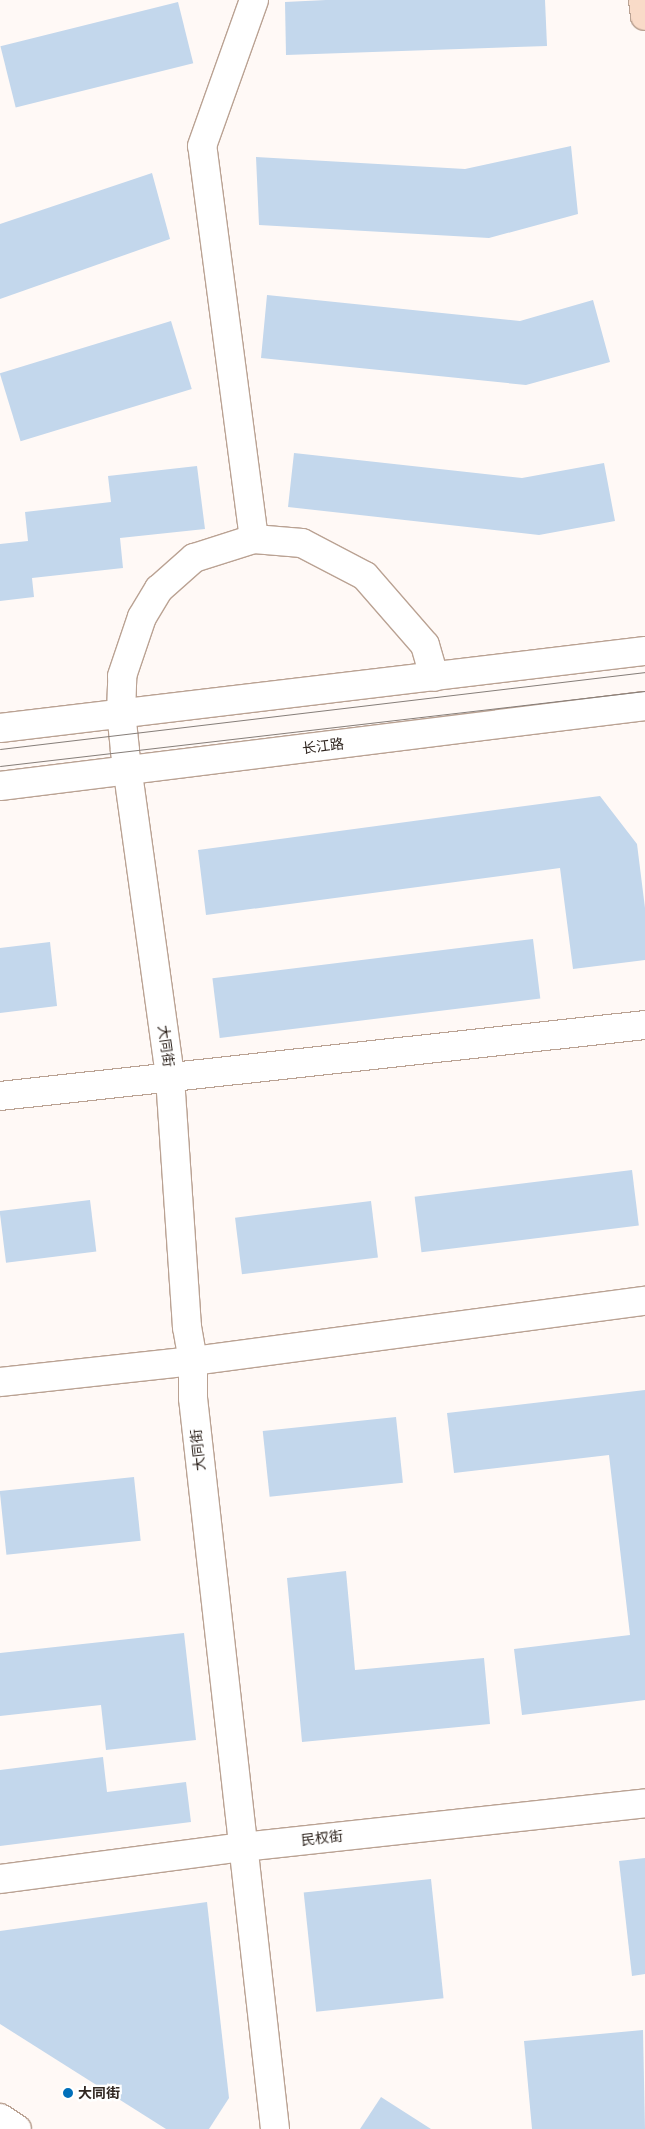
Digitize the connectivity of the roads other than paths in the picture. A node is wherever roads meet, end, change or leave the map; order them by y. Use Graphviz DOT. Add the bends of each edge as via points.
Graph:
graph roads {
  1 [pos="254,0"];
  2 [pos="643,0"];
  3 [pos="645,16"];
  4 [pos="254,539"];
  5 [pos="645,651"];
  6 [pos="434,677"];
  7 [pos="645,706"];
  8 [pos="121,714"];
  9 [pos="0,728"];
  10 [pos="128,771"];
  11 [pos="0,786"];
  12 [pos="645,1025"];
  13 [pos="170,1076"];
  14 [pos="0,1096"];
  15 [pos="645,1301"];
  16 [pos="192,1361"];
  17 [pos="0,1382"];
  18 [pos="645,1803"];
  19 [pos="243,1847"];
  20 [pos="0,1879"];
  21 [pos="0,2118"];
  22 [pos="17,2129"];
  23 [pos="275,2129"];
  1 -- 4 [label="street" via="202,146"];
  2 -- 3 [label="main road"];
  4 -- 6 [label="street" via="302,543 365,576 425,645"];
  4 -- 8 [label="street, 大同街" via="194,558 159,589 130,648 122,676"];
  5 -- 6 [label="street"];
  6 -- 8 [label="street"];
  7 -- 10 [label="street, 长江路"];
  8 -- 9 [label="street"];
  8 -- 10 [label="street, 大同街"];
  10 -- 11 [label="street, 长江路"];
  10 -- 13 [label="street, 大同街"];
  12 -- 13 [label="street"];
  13 -- 14 [label="street"];
  13 -- 16 [label="street, 大同街"];
  15 -- 16 [label="street"];
  16 -- 17 [label="street"];
  16 -- 19 [label="street, 大同街" via="192,1398"];
  18 -- 19 [label="street, 民权街"];
  19 -- 20 [label="street, 民权街"];
  19 -- 23 [label="street, 大同街"];
  21 -- 22 [label="street"];
}
